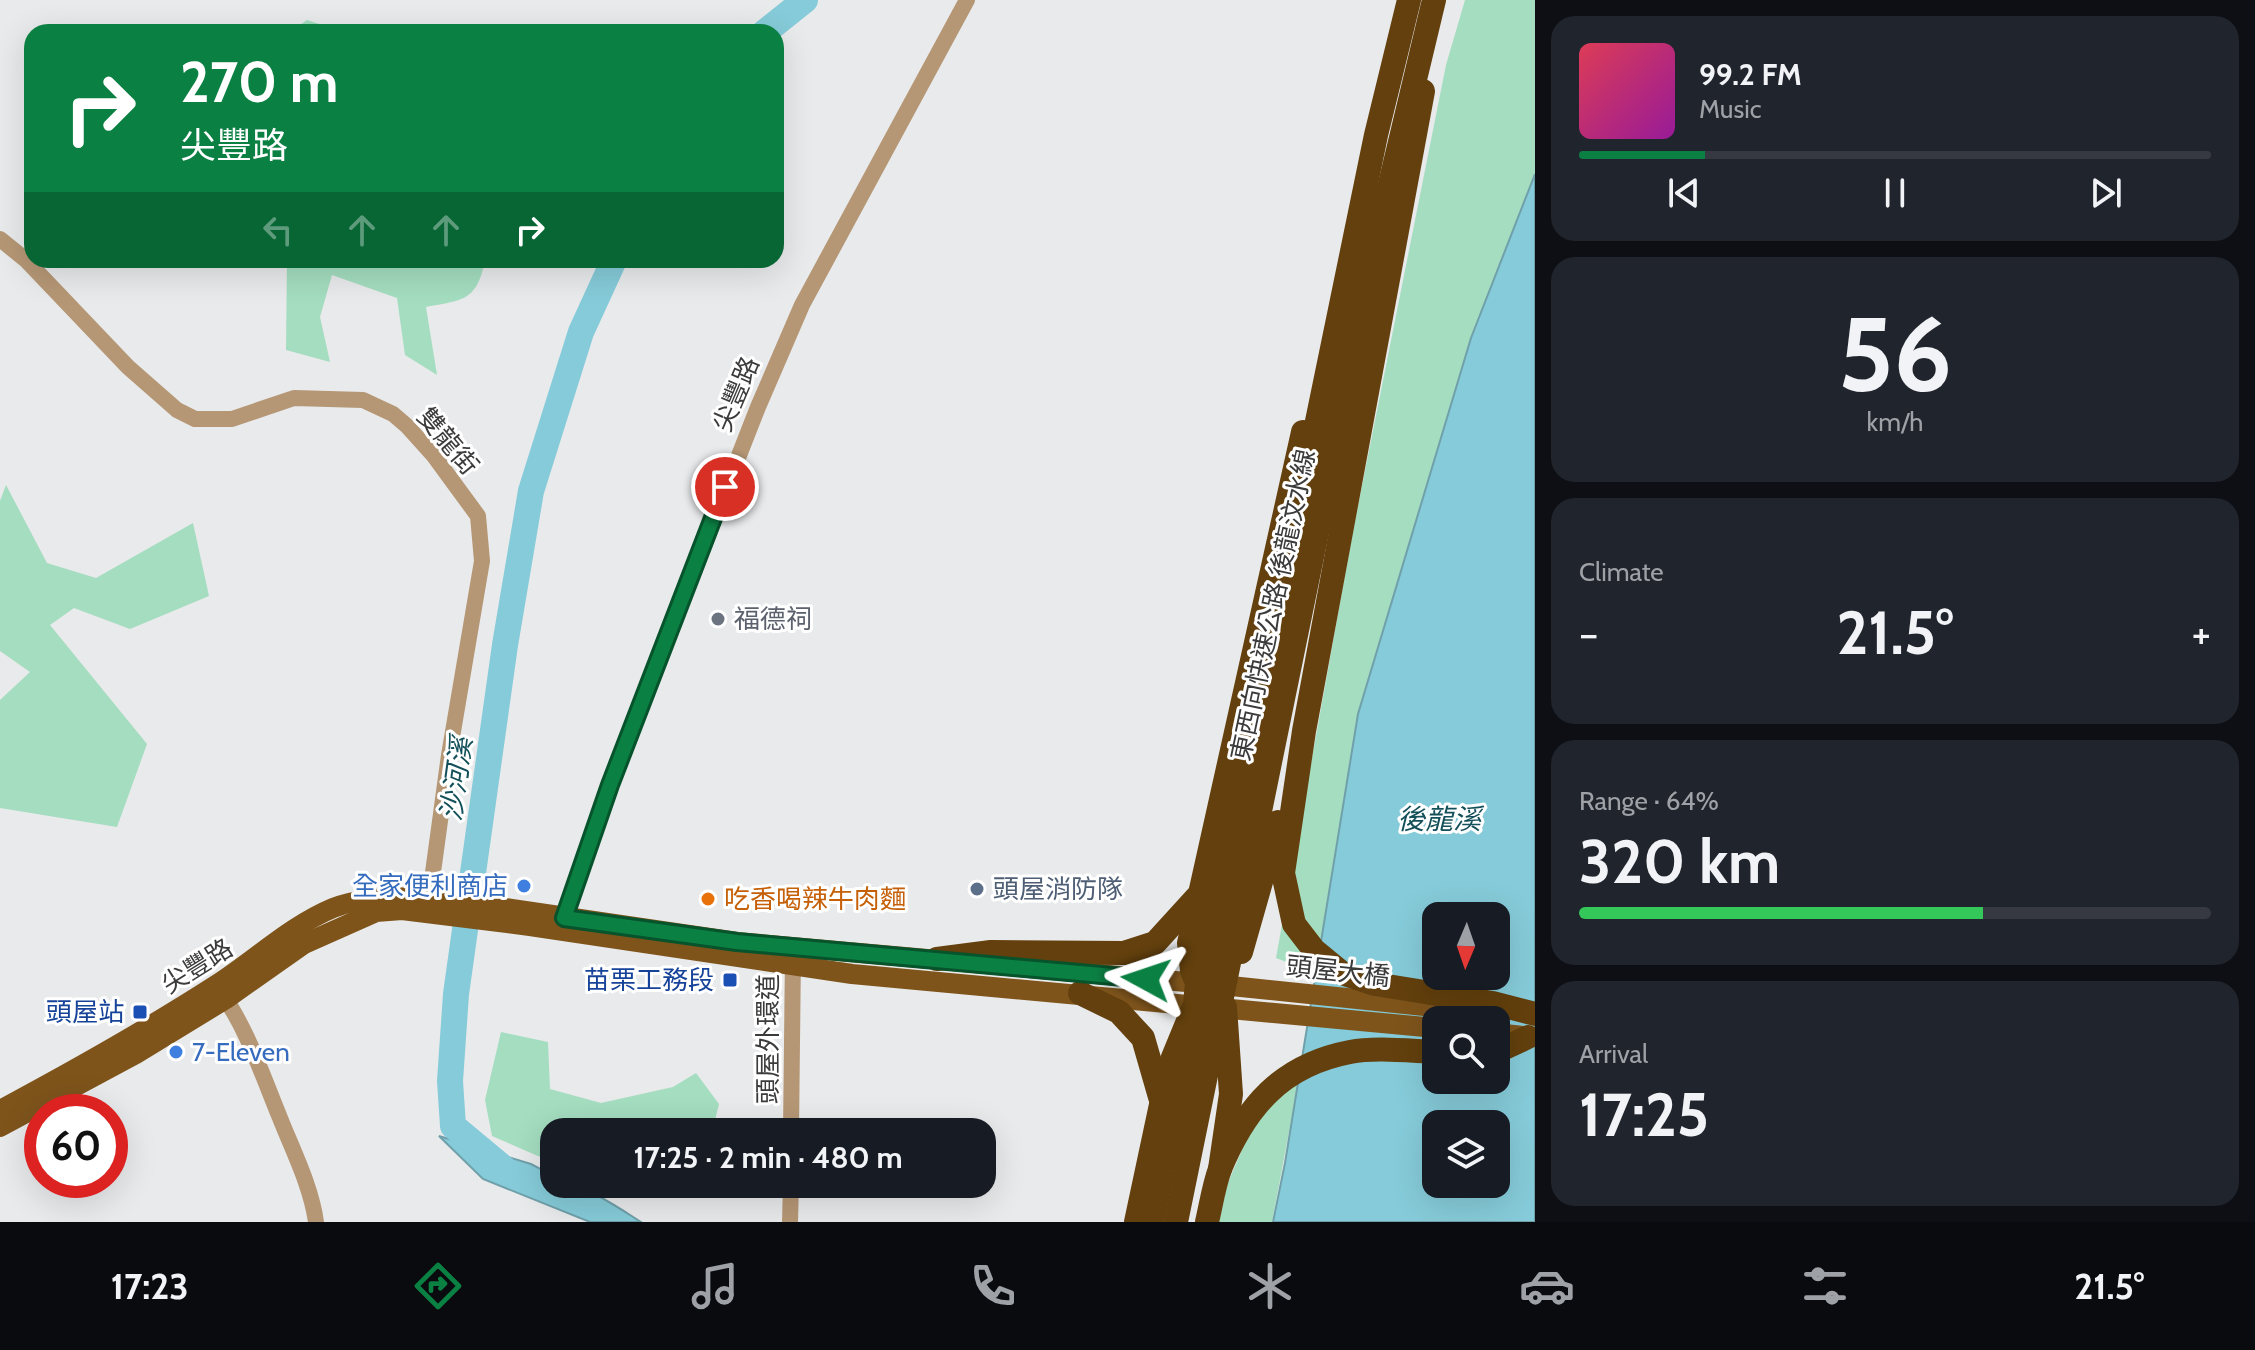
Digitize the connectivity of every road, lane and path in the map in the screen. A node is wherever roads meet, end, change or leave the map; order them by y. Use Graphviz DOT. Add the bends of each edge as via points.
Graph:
graph roads {
  1 [pos="967,0"];
  2 [pos="1425,0"];
  3 [pos="1376,135"];
  4 [pos="0,239"];
  5 [pos="24,258"];
  6 [pos="34,268"];
  7 [pos="1304,731"];
  8 [pos="1200,893"];
  9 [pos="428,905"];
  10 [pos="562,925"];
  11 [pos="793,957"];
  12 [pos="937,959"];
  13 [pos="221,992"];
  14 [pos="1080,993"];
  15 [pos="1196,994"];
  16 [pos="1237,998"];
  17 [pos="1422,1026"];
  18 [pos="1533,1026"];
  19 [pos="1510,1030"];
  20 [pos="1510,1042"];
  21 [pos="1422,1052"];
  22 [pos="1160,1099"];
  23 [pos="0,1110"];
  24 [pos="791,1118"];
  25 [pos="0,1127"];
  26 [pos="1220,1169"];
  27 [pos="791,1198"];
  28 [pos="316,1222"];
  29 [pos="790,1222"];
  30 [pos="1136,1222"];
  31 [pos="1152,1222"];
  32 [pos="1176,1222"];
  33 [pos="1207,1222"];
  1 -- 10 [label="street, 尖豐路" via="802,305 770,378 666,636"];
  2 -- 3 [label="highway, 東西向快速公路 後龍汶水線, bridge"];
  2 -- 7 [label="highway, bridge" via="1426,74"];
  2 -- 32 [label="highway, 東西向快速公路 後龍汶水線, bridge"];
  3 -- 8 [label="highway" via="1356,189"];
  3 -- 31 [label="highway, 東西向快速公路 後龍汶水線, bridge"];
  4 -- 5 [label="street, 雙龍街"];
  6 -- 9 [label="street, 雙龍街" via="177,410 195,419 232,419 294,398 363,400 407,426 478,516 482,561"];
  7 -- 16 [label="highway" via="1254,907"];
  7 -- 18 [label="highway" via="1283,873 1294,924 1314,950 1342,973 1375,984 1493,1003"];
  8 -- 12 [label="highway" via="1155,943 1124,953 991,952"];
  8 -- 15 [label="highway" via="1189,943"];
  9 -- 10 [label="main road, 尖豐路"];
  9 -- 13 [label="main road, 尖豐路" via="376,912 338,926"];
  10 -- 11 [label="main road"];
  11 -- 12 [label="main road"];
  11 -- 14 [label="main road"];
  11 -- 24 [label="street, 頭屋外環道"];
  12 -- 15 [label="main road"];
  13 -- 23 [label="main road, 尖豐路"];
  13 -- 25 [label="main road, 尖豐路" via="136,1054"];
  13 -- 28 [label="street" via="259,1068"];
  14 -- 15 [label="main road"];
  14 -- 22 [label="highway" via="1119,1012 1143,1038"];
  15 -- 16 [label="main road"];
  15 -- 22 [label="highway"];
  16 -- 17 [label="main road, 頭屋大橋"];
  16 -- 18 [label="main road, 頭屋大橋"];
  16 -- 26 [label="highway"];
  18 -- 19 [label="main road"];
  18 -- 20 [label="highway"];
  21 -- 26 [label="highway" via="1352,1051 1278,1082 1253,1108"];
  22 -- 30 [label="highway"];
  26 -- 33 [label="highway"];
  27 -- 29 [label="street"];
}
